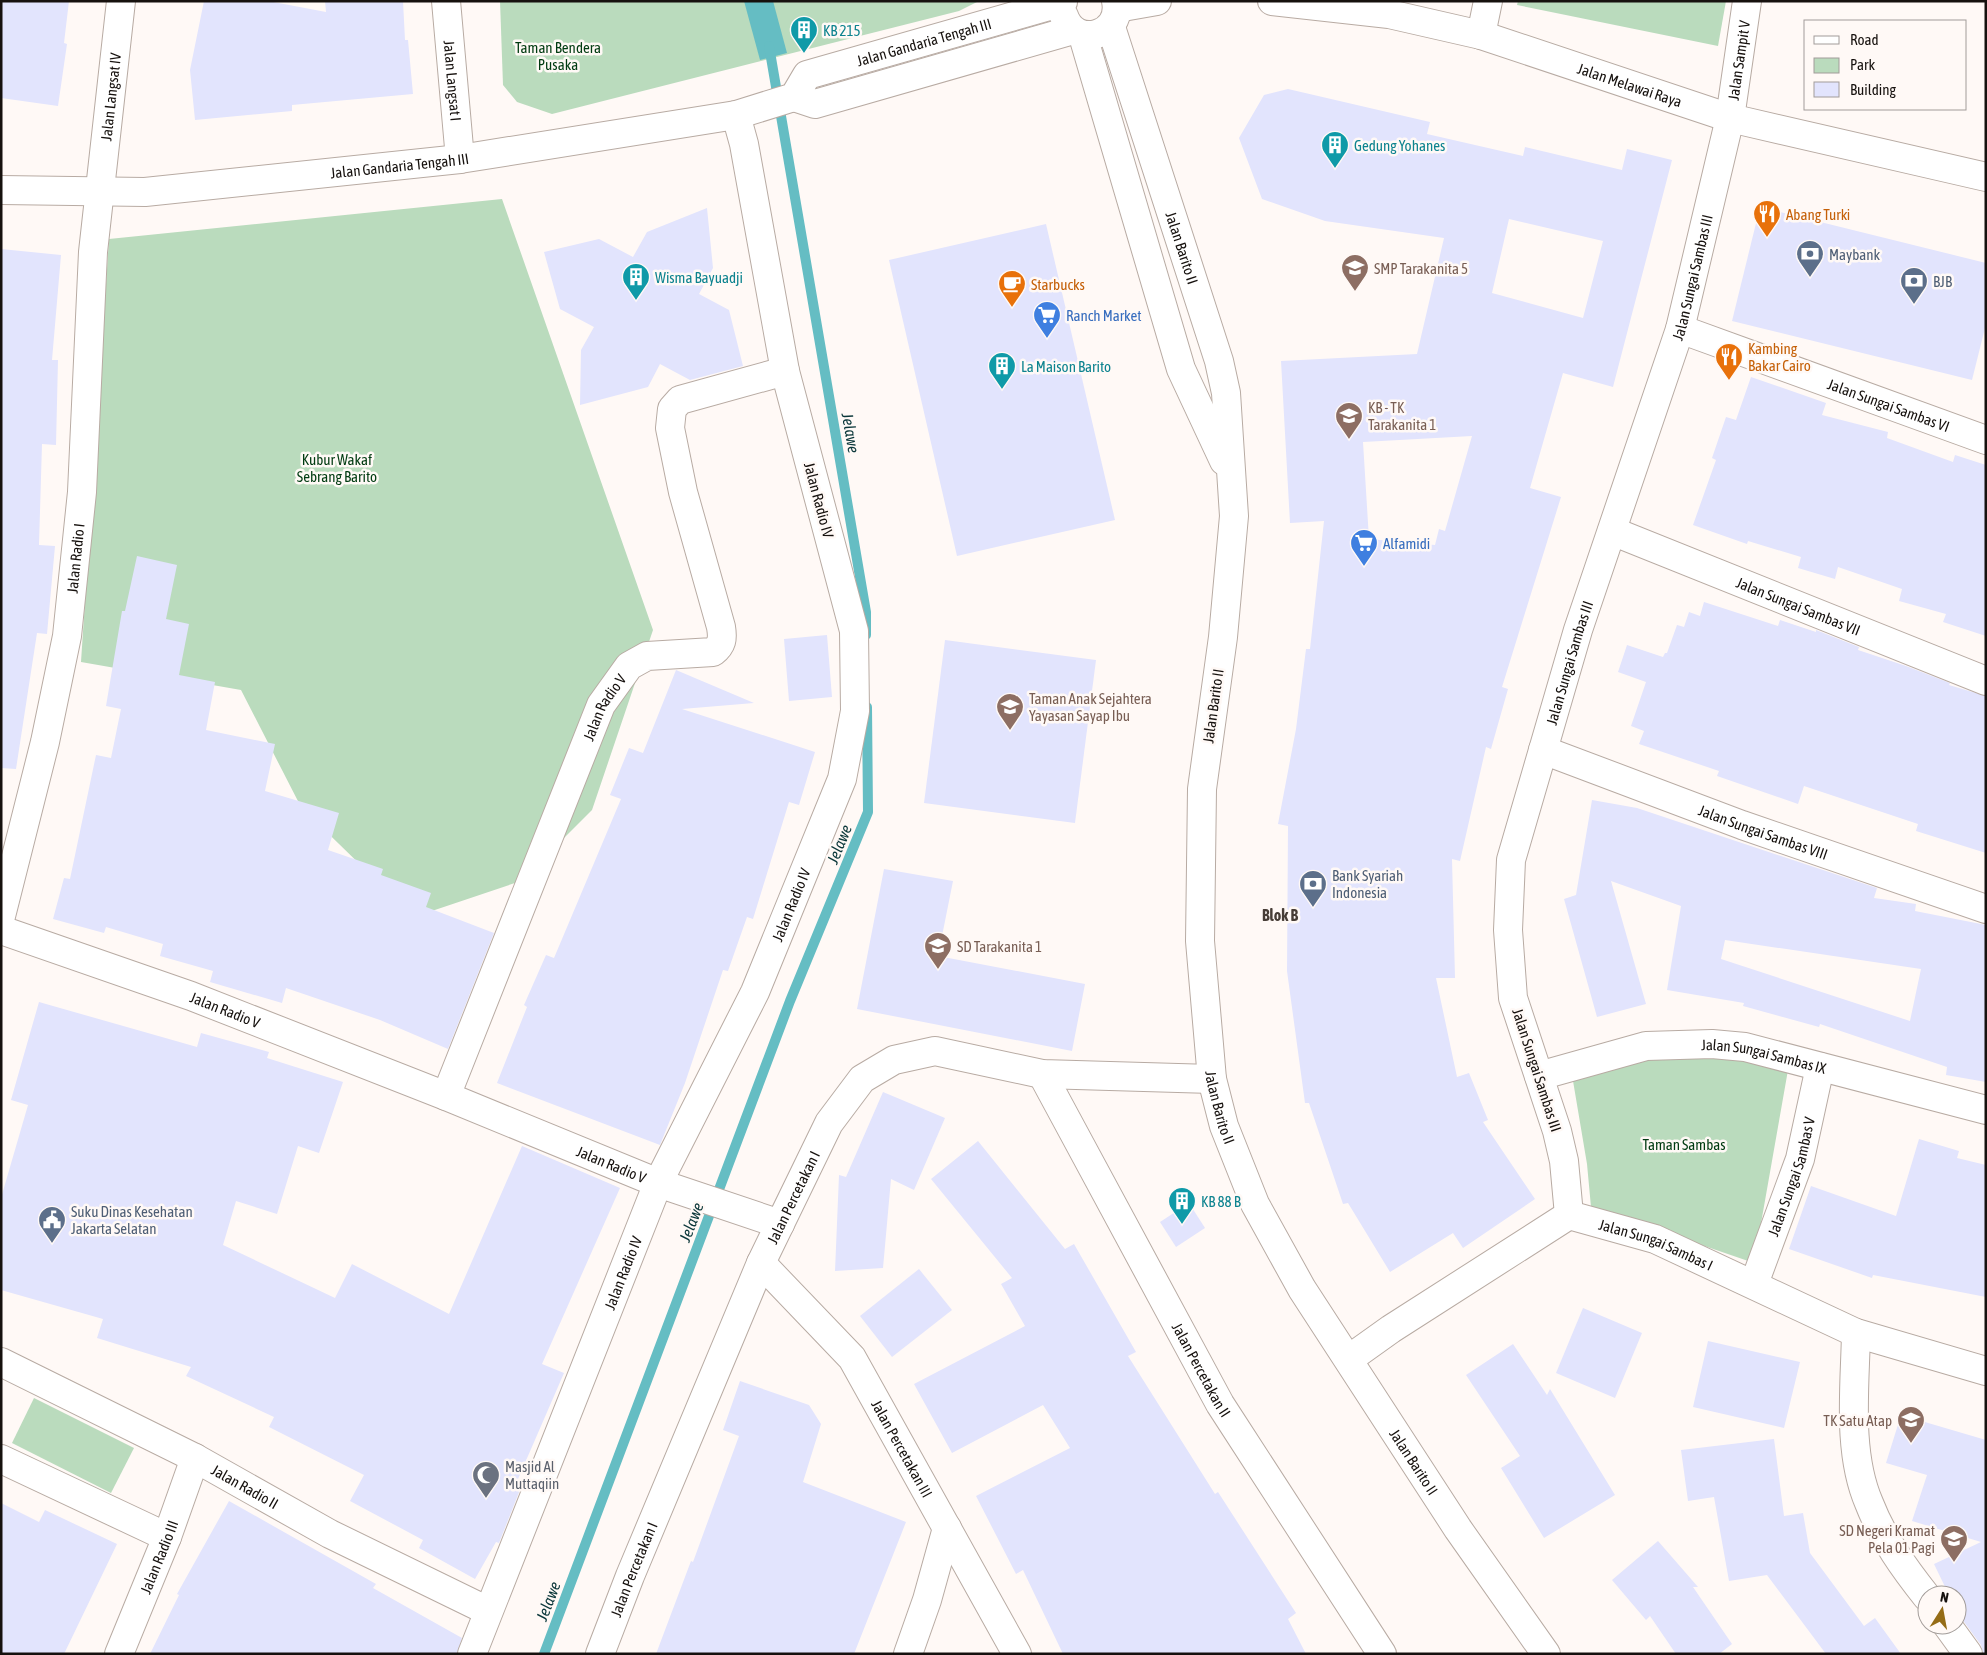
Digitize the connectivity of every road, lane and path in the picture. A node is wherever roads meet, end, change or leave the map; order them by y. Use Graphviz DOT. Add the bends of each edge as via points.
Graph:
graph roads {
  1 [pos="121,1"];
  2 [pos="446,1"];
  3 [pos="1157,1"];
  4 [pos="1272,1"];
  5 [pos="1488,1"];
  6 [pos="1747,1"];
  7 [pos="1063,2"];
  8 [pos="1114,12"];
  9 [pos="1078,33"];
  10 [pos="1481,35"];
  11 [pos="781,102"];
  12 [pos="736,115"];
  13 [pos="1730,118"];
  14 [pos="460,159"];
  15 [pos="1986,176"];
  16 [pos="1,190"];
  17 [pos="101,192"];
  18 [pos="1680,330"];
  19 [pos="785,371"];
  20 [pos="1986,440"];
  21 [pos="1230,474"];
  22 [pos="1612,531"];
  23 [pos="1986,681"];
  24 [pos="1543,750"];
  25 [pos="1986,909"];
  26 [pos="1,916"];
  27 [pos="1,930"];
  28 [pos="1820,1067"];
  29 [pos="1042,1074"];
  30 [pos="1539,1076"];
  31 [pos="1212,1079"];
  32 [pos="446,1096"];
  33 [pos="1986,1110"];
  34 [pos="669,1187"];
  35 [pos="1569,1215"];
  36 [pos="780,1224"];
  37 [pos="761,1263"];
  38 [pos="1754,1284"];
  39 [pos="1856,1333"];
  40 [pos="1349,1359"];
  41 [pos="1,1362"];
  42 [pos="1986,1371"];
  43 [pos="195,1458"];
  44 [pos="1,1459"];
  45 [pos="947,1528"];
  46 [pos="168,1537"];
  47 [pos="1917,1585"];
  48 [pos="488,1611"];
  49 [pos="1955,1635"];
  50 [pos="119,1654"];
  51 [pos="472,1654"];
  52 [pos="600,1654"];
  53 [pos="908,1654"];
  54 [pos="1017,1654"];
  55 [pos="1382,1654"];
  56 [pos="1546,1654"];
  57 [pos="1968,1654"];
  1 -- 17 [label="street, Jalan Langsat IV"];
  2 -- 14 [label="street, Jalan Langsat I"];
  3 -- 8 [label="street"];
  4 -- 10 [label="street, Jalan Melawai Raya" via="1390,14"];
  5 -- 10 [label="street"];
  6 -- 13 [label="street, Jalan Sampit V"];
  7 -- 9 [label="street, Jalan Barito II" via="1066,22"];
  7 -- 11 [label="street, Jalan Gandaria Tengah III" via="807,75"];
  8 -- 9 [label="street, Jalan Gandaria Tengah III" via="1103,33"];
  8 -- 21 [label="street, Jalan Barito II" via="1219,361 1226,393"];
  9 -- 11 [label="street, Jalan Gandaria Tengah III" via="815,104"];
  9 -- 21 [label="street, Jalan Barito II" via="1181,369"];
  10 -- 13 [label="street, Jalan Melawai Raya"];
  11 -- 12 [label="street, Jalan Gandaria Tengah III"];
  12 -- 14 [label="street, Jalan Gandaria Tengah III"];
  12 -- 19 [label="street, Jalan Radio IV"];
  13 -- 15 [label="street, Jalan Melawai Raya"];
  13 -- 18 [label="street, Jalan Sungai Sambas III"];
  14 -- 17 [label="street, Jalan Gandaria Tengah III" via="146,192"];
  16 -- 17 [label="street, Jalan Gandaria Tengah III"];
  17 -- 26 [label="street, Jalan Radio I" via="93,252 82,492 67,636 45,742"];
  18 -- 20 [label="street, Jalan Sungai Sambas VI"];
  18 -- 22 [label="street, Jalan Sungai Sambas III"];
  19 -- 32 [label="street, Jalan Radio V" via="680,400 672,408 670,428 683,492 723,639 713,652 647,656 629,666 601,705"];
  19 -- 34 [label="street, Jalan Radio IV" via="854,631 855,711 842,779 755,992"];
  21 -- 31 [label="street, Jalan Barito II" via="1234,516 1223,637 1202,789 1200,941"];
  22 -- 23 [label="street, Jalan Sungai Sambas VII"];
  22 -- 24 [label="street, Jalan Sungai Sambas III" via="1578,630"];
  24 -- 25 [label="street, Jalan Sungai Sambas VIII" via="1742,825"];
  24 -- 30 [label="street, Jalan Sungai Sambas III" via="1511,860 1508,930 1512,998"];
  27 -- 32 [label="street, Jalan Radio V" via="191,996"];
  28 -- 30 [label="street, Jalan Sungai Sambas IX" via="1745,1047 1712,1044 1646,1046"];
  28 -- 33 [label="street, Jalan Sungai Sambas IX"];
  28 -- 38 [label="street, Jalan Sungai Sambas V" via="1800,1159"];
  29 -- 31 [label="street, Jalan Percetakan I"];
  29 -- 36 [label="street, Jalan Percetakan I" via="935,1051 894,1060 862,1079 829,1123"];
  29 -- 55 [label="street, Jalan Percetakan II" via="1220,1404"];
  30 -- 35 [label="street, Jalan Sungai Sambas III" via="1564,1161"];
  31 -- 40 [label="street, Jalan Barito II" via="1224,1126 1255,1204 1302,1289"];
  32 -- 34 [label="street, Jalan Radio V"];
  34 -- 36 [label="street, Jalan Radio V"];
  34 -- 48 [label="street, Jalan Radio IV"];
  35 -- 38 [label="street, Jalan Sungai Sambas I" via="1655,1239"];
  35 -- 40 [label="street"];
  36 -- 37 [label="street, Jalan Percetakan I"];
  37 -- 45 [label="street, Jalan Percetakan III" via="852,1358"];
  37 -- 52 [label="street, Jalan Percetakan I"];
  38 -- 39 [label="street, Jalan Sungai Sambas I"];
  39 -- 42 [label="street, Jalan Sungai Sambas I"];
  39 -- 47 [label="street" via="1857,1457 1868,1502 1894,1554"];
  40 -- 56 [label="street, Jalan Barito II" via="1458,1529"];
  41 -- 43 [label="street, Jalan Radio II"];
  43 -- 46 [label="street, Jalan Radio III"];
  43 -- 48 [label="street, Jalan Radio II" via="330,1534"];
  44 -- 46 [label="street"];
  45 -- 53 [label="street"];
  45 -- 54 [label="street, Jalan Percetakan III"];
  46 -- 50 [label="street, Jalan Radio III"];
  48 -- 51 [label="street, Jalan Radio IV"];
  49 -- 57 [label="street"];
}
